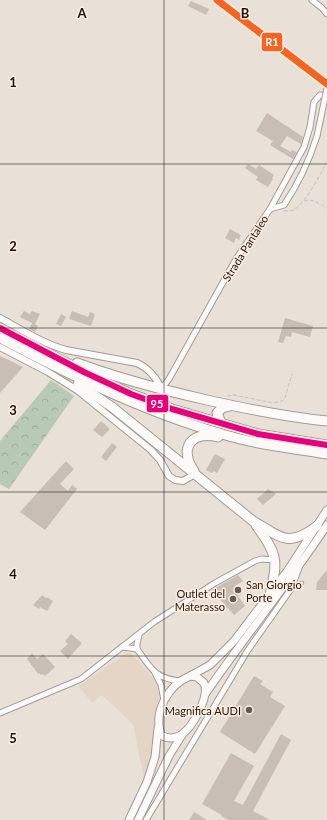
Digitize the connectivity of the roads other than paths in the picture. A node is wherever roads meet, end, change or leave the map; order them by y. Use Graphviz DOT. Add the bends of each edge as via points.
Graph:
graph roads {
  1 [pos="312,0"];
  2 [pos="327,14"];
  3 [pos="327,88"];
  4 [pos="327,96"];
  5 [pos="270,208"];
  6 [pos="0,318"];
  7 [pos="0,328"];
  8 [pos="0,338"];
  9 [pos="0,347"];
  10 [pos="55,363"];
  11 [pos="161,389"];
  12 [pos="205,400"];
  13 [pos="233,406"];
  14 [pos="217,413"];
  15 [pos="327,421"];
  16 [pos="221,423"];
  17 [pos="240,439"];
  18 [pos="327,445"];
  19 [pos="327,454"];
  20 [pos="196,474"];
  21 [pos="327,510"];
  22 [pos="253,521"];
  23 [pos="327,525"];
  24 [pos="317,526"];
  25 [pos="275,560"];
  26 [pos="299,567"];
  27 [pos="302,583"];
  28 [pos="292,587"];
  29 [pos="270,595"];
  30 [pos="139,635"];
  31 [pos="122,647"];
  32 [pos="137,649"];
  33 [pos="155,673"];
  34 [pos="190,676"];
  35 [pos="180,681"];
  36 [pos="206,693"];
  37 [pos="164,700"];
  38 [pos="0,713"];
  39 [pos="195,718"];
  40 [pos="203,724"];
  41 [pos="158,726"];
  42 [pos="182,735"];
  43 [pos="129,819"];
  44 [pos="138,820"];
  45 [pos="146,820"];
  1 -- 2 [label="street"];
  3 -- 5 [label="street, bridge" via="317,136 298,184 284,205"];
  4 -- 5 [label="street, Strada Pantaleo" via="320,95 314,102 307,140"];
  5 -- 11 [label="street, Strada Pantaleo" via="236,259 170,379"];
  6 -- 11 [label="street" via="44,342 66,350 137,363 153,375"];
  7 -- 10 [label="highway"];
  8 -- 10 [label="highway"];
  9 -- 20 [label="street" via="77,390 151,450 169,476 183,481"];
  10 -- 11 [label="highway" via="76,362 126,380"];
  10 -- 16 [label="highway" via="172,409"];
  10 -- 17 [label="highway" via="112,394 170,417"];
  10 -- 20 [label="highway"];
  11 -- 12 [label="highway"];
  12 -- 13 [label="highway"];
  12 -- 14 [label="highway"];
  13 -- 14 [label="highway" via="228,405"];
  13 -- 15 [label="highway"];
  14 -- 16 [label="highway"];
  16 -- 18 [label="highway" via="258,434"];
  17 -- 19 [label="highway"];
  17 -- 20 [label="highway" via="230,440 209,434 195,438 187,448 187,456"];
  20 -- 22 [label="highway"];
  21 -- 24 [label="main road"];
  22 -- 24 [label="highway" via="283,538 299,537"];
  22 -- 25 [label="highway" via="272,549"];
  23 -- 26 [label="main road"];
  24 -- 29 [label="main road"];
  25 -- 29 [label="highway"];
  25 -- 30 [label="street" via="262,558 248,564 172,610"];
  26 -- 28 [label="street"];
  26 -- 36 [label="main road"];
  27 -- 28 [label="lane"];
  28 -- 40 [label="street" via="248,650"];
  29 -- 34 [label="main road" via="223,653 210,665"];
  30 -- 31 [label="street"];
  30 -- 32 [label="street"];
  31 -- 32 [label="street"];
  31 -- 38 [label="street" via="82,679"];
  32 -- 33 [label="street"];
  33 -- 35 [label="street" via="169,680"];
  33 -- 37 [label="street"];
  34 -- 35 [label="main road"];
  34 -- 36 [label="main road" via="202,680 206,686"];
  35 -- 37 [label="main road"];
  36 -- 39 [label="main road"];
  37 -- 41 [label="main road"];
  39 -- 40 [label="street"];
  39 -- 42 [label="main road"];
  40 -- 45 [label="street"];
  41 -- 42 [label="main road" via="161,735 168,739"];
  41 -- 43 [label="main road" via="155,757 147,782"];
  42 -- 44 [label="main road"];
}
